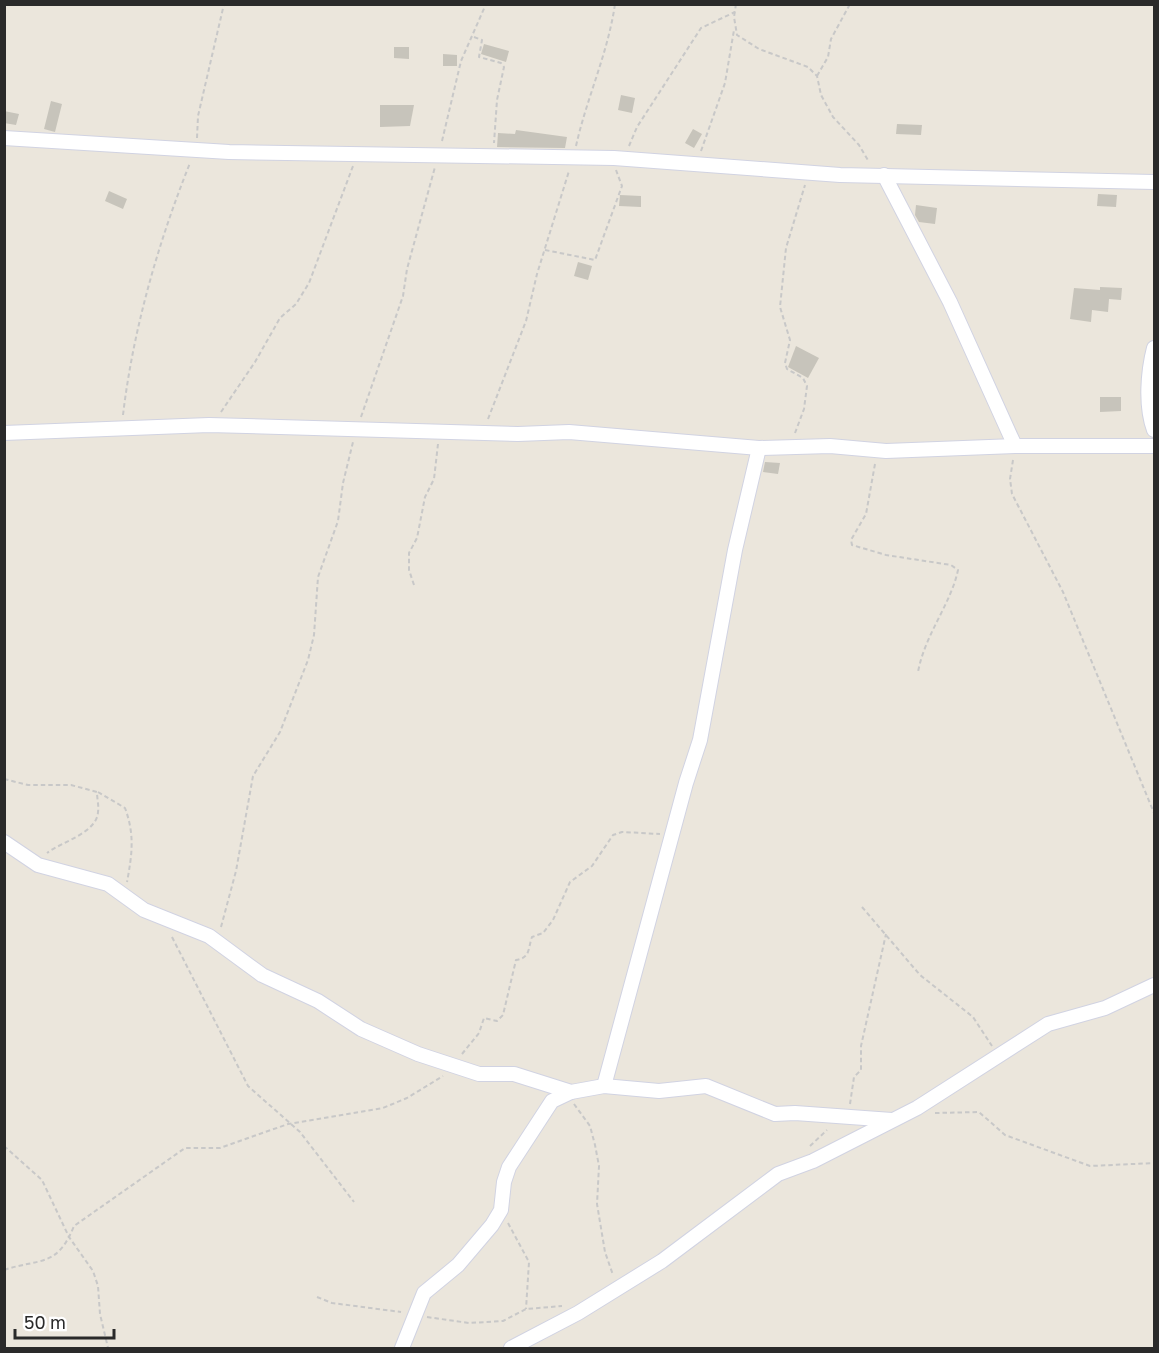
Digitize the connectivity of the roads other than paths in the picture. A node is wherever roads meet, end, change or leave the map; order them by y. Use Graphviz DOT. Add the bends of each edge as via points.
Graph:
graph roads {
  1 [pos="4,138"];
  2 [pos="880,175"];
  3 [pos="1155,182"];
  4 [pos="1155,348"];
  5 [pos="1155,430"];
  6 [pos="4,433"];
  7 [pos="1015,446"];
  8 [pos="1155,446"];
  9 [pos="759,448"];
  10 [pos="4,842"];
  11 [pos="1155,985"];
  12 [pos="537,1081"];
  13 [pos="604,1086"];
  14 [pos="571,1092"];
  15 [pos="542,1114"];
  16 [pos="892,1120"];
  17 [pos="402,1348"];
  18 [pos="511,1348"];
  1 -- 2 [label="street" via="196,150 574,157"];
  2 -- 3 [label="street"];
  2 -- 7 [label="street" via="941,282"];
  4 -- 5 [label="street" via="1151,360 1150,410"];
  6 -- 9 [label="street" via="209,425 569,432"];
  7 -- 8 [label="street"];
  7 -- 9 [label="street"];
  9 -- 13 [label="street" via="735,550 700,740"];
  10 -- 12 [label="street" via="38,865 108,884 144,910 195,929 262,975 318,1001 361,1029 418,1054 479,1074 514,1074"];
  11 -- 16 [label="street" via="1105,1008 1048,1024"];
  12 -- 14 [label="street"];
  12 -- 15 [label="street" via="542,1086"];
  13 -- 14 [label="street"];
  13 -- 16 [label="street" via="659,1091 706,1086 775,1114"];
  14 -- 15 [label="street" via="552,1101"];
  15 -- 17 [label="street" via="505,1175 501,1210 458,1265 424,1293"];
  16 -- 18 [label="street" via="813,1161 778,1174 662,1261 578,1313"];
}
